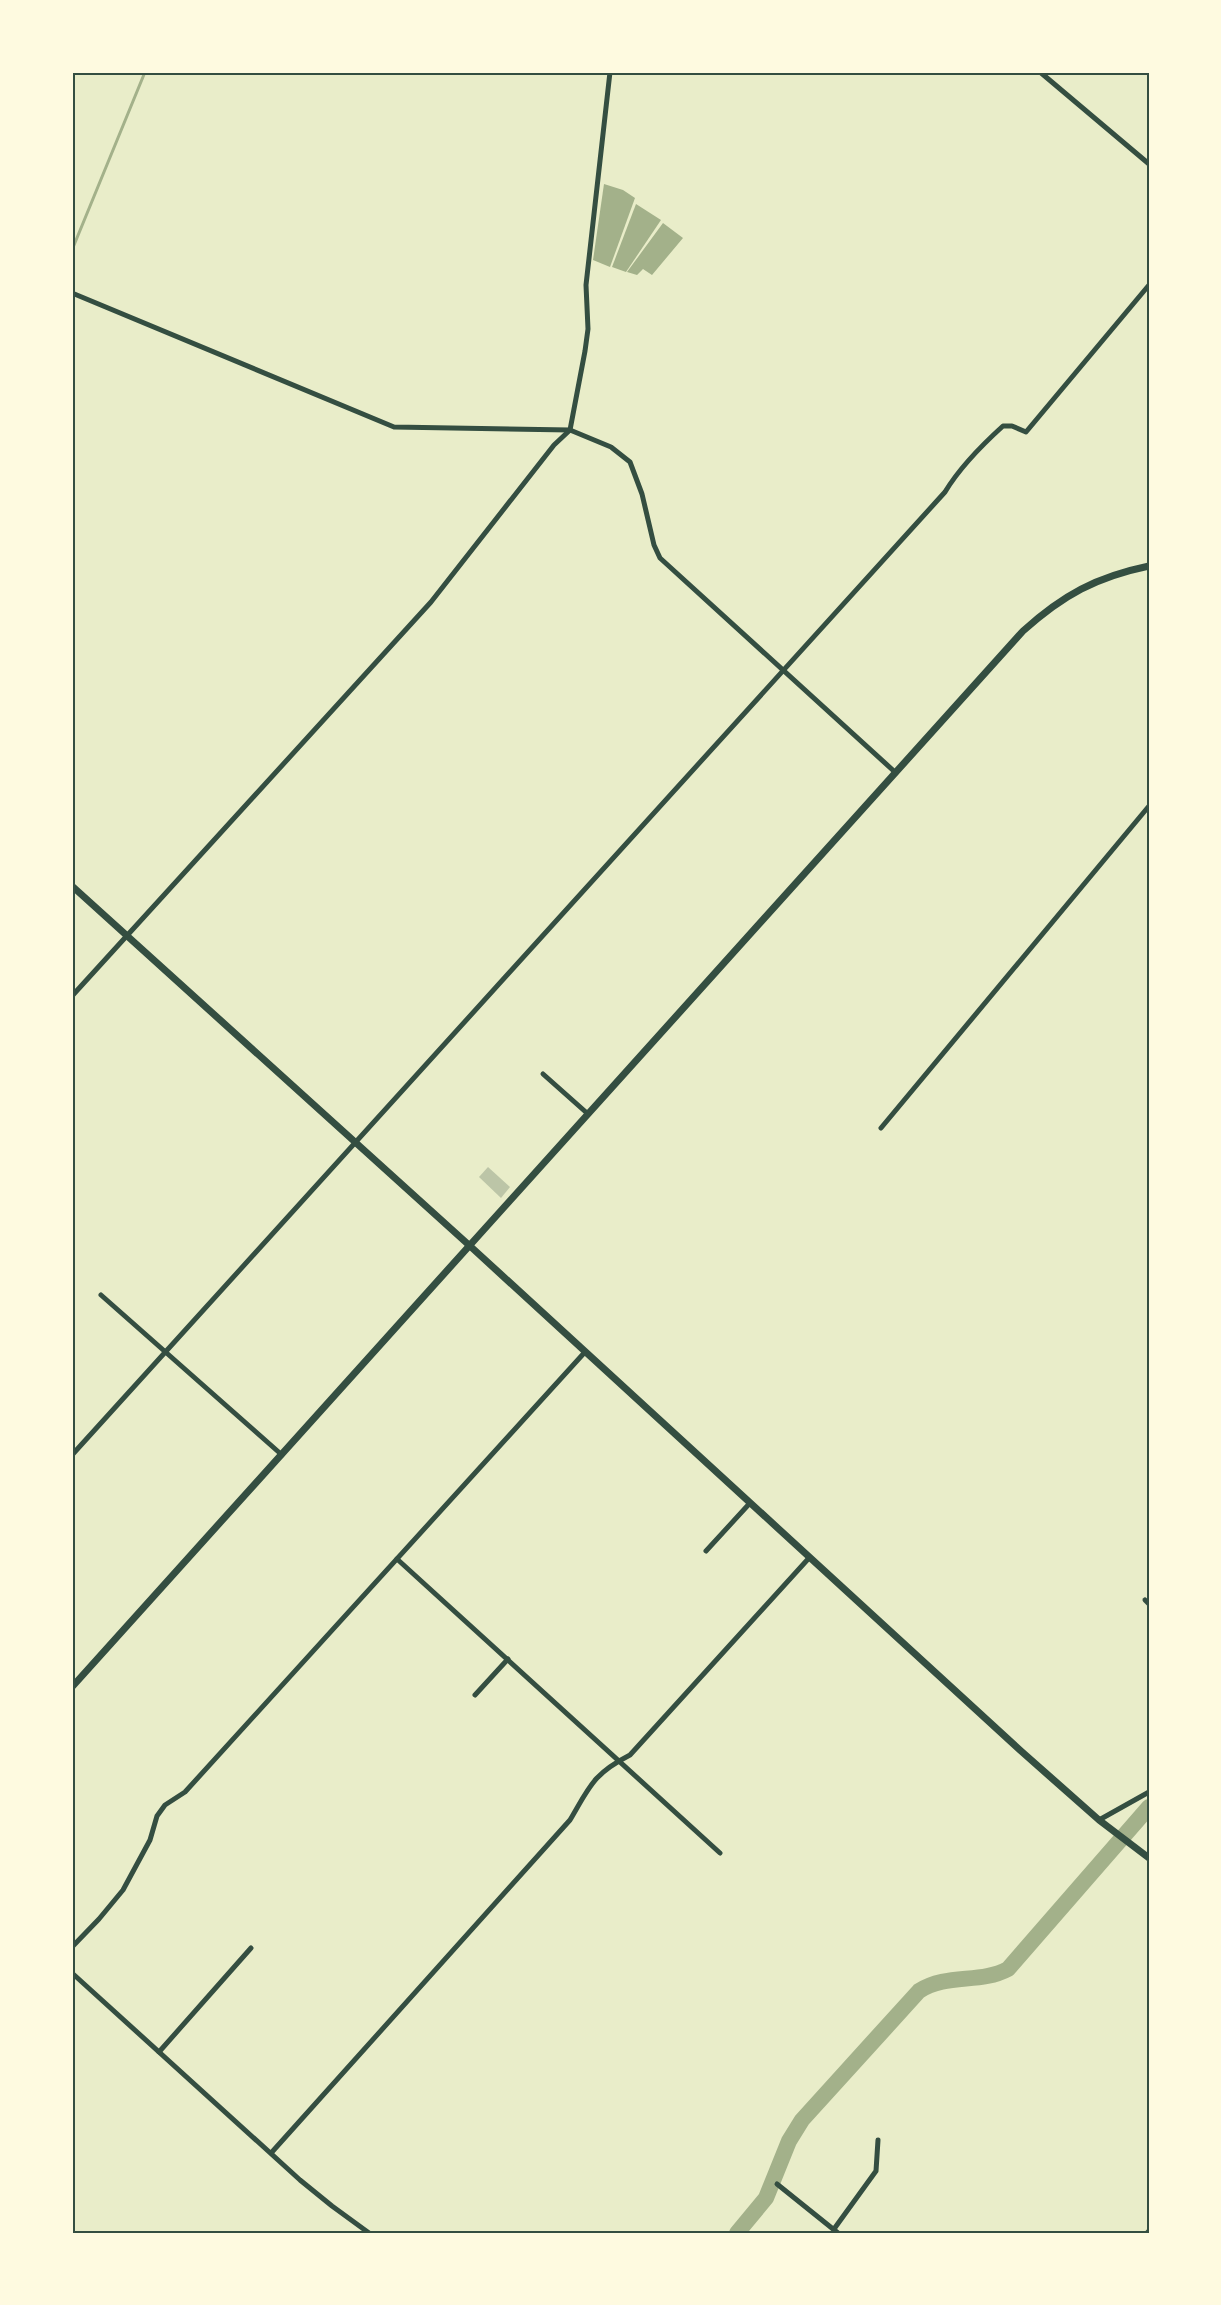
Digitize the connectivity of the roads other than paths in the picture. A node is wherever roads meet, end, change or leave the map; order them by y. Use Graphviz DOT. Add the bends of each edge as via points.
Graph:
graph roads {
  1 [pos="610,72"];
  2 [pos="1040,72"];
  3 [pos="1149,164"];
  4 [pos="1149,285"];
  5 [pos="72,293"];
  6 [pos="570,430"];
  7 [pos="1149,566"];
  8 [pos="783,671"];
  9 [pos="896,773"];
  10 [pos="1149,806"];
  11 [pos="72,886"];
  12 [pos="127,936"];
  13 [pos="72,996"];
  14 [pos="543,1074"];
  15 [pos="588,1114"];
  16 [pos="881,1128"];
  17 [pos="356,1142"];
  18 [pos="470,1246"];
  19 [pos="101,1295"];
  20 [pos="165,1351"];
  21 [pos="585,1352"];
  22 [pos="72,1455"];
  23 [pos="282,1455"];
  24 [pos="750,1503"];
  25 [pos="706,1551"];
  26 [pos="809,1558"];
  27 [pos="397,1559"];
  28 [pos="508,1659"];
  29 [pos="72,1687"];
  30 [pos="475,1695"];
  31 [pos="619,1761"];
  32 [pos="1149,1792"];
  33 [pos="1100,1820"];
  34 [pos="720,1853"];
  35 [pos="1149,1858"];
  36 [pos="72,1947"];
  37 [pos="251,1948"];
  38 [pos="72,1973"];
  39 [pos="159,2052"];
  40 [pos="878,2140"];
  41 [pos="272,2152"];
  42 [pos="777,2184"];
  43 [pos="836,2231"];
  44 [pos="369,2233"];
  1 -- 6 [label="street" via="586,285 588,329"];
  2 -- 3 [label="street"];
  4 -- 8 [label="street" via="1026,432 1003,426 991,437"];
  5 -- 6 [label="street" via="394,427"];
  6 -- 8 [label="street" via="611,447 630,462 660,558"];
  6 -- 12 [label="street" via="554,445 431,602"];
  7 -- 9 [label="street" via="1092,583 1048,609 1023,631"];
  8 -- 9 [label="street"];
  8 -- 17 [label="street"];
  9 -- 15 [label="street"];
  10 -- 16 [label="street"];
  11 -- 12 [label="street"];
  12 -- 13 [label="street"];
  12 -- 17 [label="street"];
  14 -- 15 [label="street"];
  15 -- 18 [label="street"];
  17 -- 18 [label="street"];
  17 -- 20 [label="street"];
  18 -- 21 [label="street"];
  18 -- 23 [label="street"];
  19 -- 20 [label="street"];
  20 -- 22 [label="street"];
  20 -- 23 [label="street"];
  21 -- 24 [label="street"];
  21 -- 27 [label="street"];
  23 -- 29 [label="street"];
  24 -- 25 [label="street"];
  24 -- 26 [label="street"];
  26 -- 31 [label="street" via="630,1755"];
  26 -- 33 [label="street"];
  27 -- 28 [label="street"];
  27 -- 36 [label="street" via="185,1792 165,1805 123,1890"];
  28 -- 30 [label="street"];
  28 -- 31 [label="street"];
  31 -- 34 [label="street"];
  31 -- 41 [label="street" via="592,1782 570,1820"];
  32 -- 33 [label="street"];
  33 -- 35 [label="street"];
  37 -- 39 [label="street"];
  38 -- 39 [label="street"];
  39 -- 41 [label="street"];
  40 -- 43 [label="street" via="876,2171"];
  41 -- 44 [label="street"];
  42 -- 43 [label="street"];
}
